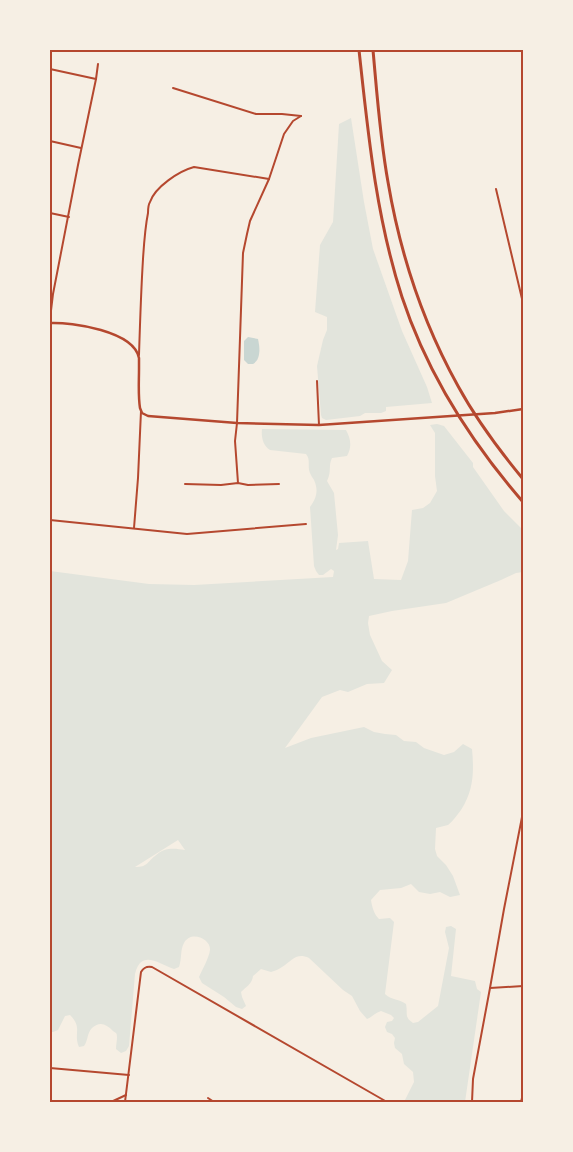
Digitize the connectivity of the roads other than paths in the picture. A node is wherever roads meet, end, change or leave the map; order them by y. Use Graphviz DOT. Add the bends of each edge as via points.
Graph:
graph roads {
  1 [pos="360,50"];
  2 [pos="373,50"];
  3 [pos="98,64"];
  4 [pos="50,69"];
  5 [pos="96,79"];
  6 [pos="173,88"];
  7 [pos="50,141"];
  8 [pos="82,148"];
  9 [pos="269,179"];
  10 [pos="496,189"];
  11 [pos="50,213"];
  12 [pos="69,216"];
  13 [pos="52,294"];
  14 [pos="523,304"];
  15 [pos="50,319"];
  16 [pos="50,323"];
  17 [pos="139,357"];
  18 [pos="317,381"];
  19 [pos="523,409"];
  20 [pos="140,411"];
  21 [pos="236,424"];
  22 [pos="319,425"];
  23 [pos="523,479"];
  24 [pos="238,483"];
  25 [pos="185,484"];
  26 [pos="279,484"];
  27 [pos="523,502"];
  28 [pos="50,520"];
  29 [pos="306,524"];
  30 [pos="134,529"];
  31 [pos="523,812"];
  32 [pos="523,986"];
  33 [pos="490,988"];
  34 [pos="50,1068"];
  35 [pos="129,1075"];
  36 [pos="523,1094"];
  37 [pos="126,1096"];
  38 [pos="208,1098"];
  39 [pos="111,1102"];
  40 [pos="125,1102"];
  41 [pos="214,1102"];
  42 [pos="387,1102"];
  43 [pos="472,1102"];
  44 [pos="522,1102"];
  1 -- 27 [label="highway" via="375,185 402,298 433,371 452,405"];
  2 -- 23 [label="highway" via="388,182 416,293 450,372 481,424"];
  3 -- 5 [label="street"];
  4 -- 5 [label="street"];
  5 -- 8 [label="street"];
  6 -- 9 [label="street" via="256,114 302,116 293,120 284,134"];
  7 -- 8 [label="street"];
  8 -- 12 [label="street"];
  9 -- 17 [label="street" via="194,167 171,178 154,193 144,232"];
  9 -- 21 [label="street" via="250,221 243,253"];
  10 -- 14 [label="street"];
  11 -- 12 [label="street"];
  12 -- 13 [label="street"];
  13 -- 15 [label="street"];
  16 -- 17 [label="street" via="75,324 107,332 133,346"];
  17 -- 20 [label="street"];
  18 -- 22 [label="street"];
  19 -- 22 [label="street"];
  20 -- 21 [label="street" via="153,417"];
  20 -- 30 [label="street"];
  21 -- 22 [label="street"];
  21 -- 24 [label="street"];
  24 -- 25 [label="street"];
  24 -- 26 [label="street"];
  28 -- 30 [label="street"];
  29 -- 30 [label="street" via="187,534"];
  31 -- 33 [label="street"];
  32 -- 33 [label="street"];
  33 -- 43 [label="street" via="473,1079"];
  34 -- 35 [label="street"];
  35 -- 37 [label="street"];
  35 -- 42 [label="street" via="141,972 152,967"];
  36 -- 44 [label="street"];
  37 -- 39 [label="street"];
  37 -- 40 [label="street"];
  38 -- 41 [label="street"];
}
